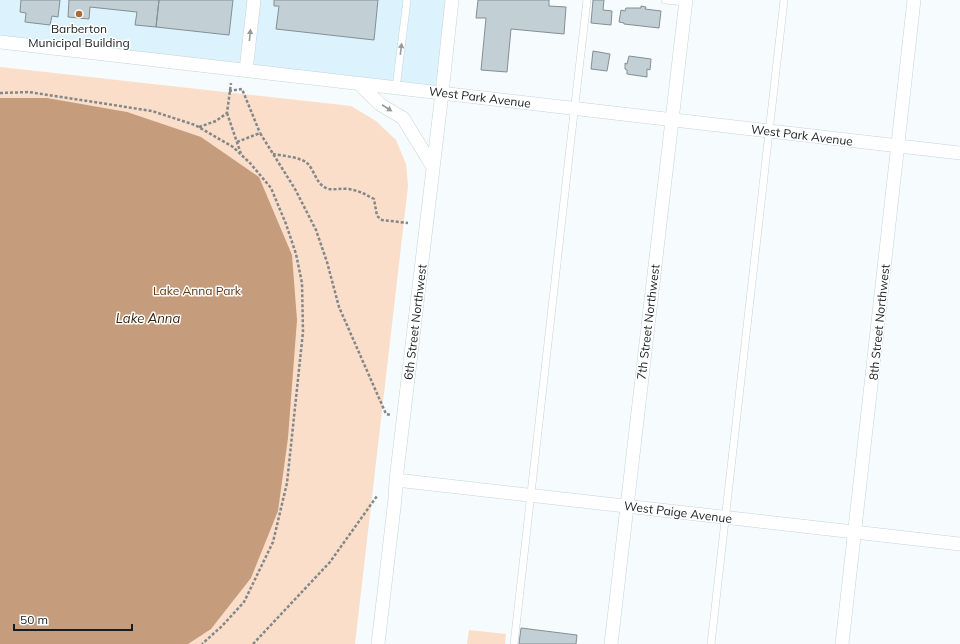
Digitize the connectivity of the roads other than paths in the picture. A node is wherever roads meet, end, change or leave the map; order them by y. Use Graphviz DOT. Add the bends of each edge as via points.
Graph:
graph roads {
  1 [pos="254,0"];
  2 [pos="406,0"];
  3 [pos="452,0"];
  4 [pos="587,0"];
  5 [pos="665,0"];
  6 [pos="784,0"];
  7 [pos="914,0"];
  8 [pos="686,1"];
  9 [pos="0,42"];
  10 [pos="240,70"];
  11 [pos="358,83"];
  12 [pos="396,88"];
  13 [pos="442,93"];
  14 [pos="574,108"];
  15 [pos="672,120"];
  16 [pos="768,131"];
  17 [pos="898,146"];
  18 [pos="960,153"];
  19 [pos="433,167"];
  20 [pos="396,480"];
  21 [pos="531,495"];
  22 [pos="627,506"];
  23 [pos="725,517"];
  24 [pos="855,532"];
  25 [pos="960,544"];
  26 [pos="378,644"];
  27 [pos="514,644"];
  28 [pos="611,644"];
  29 [pos="711,644"];
  30 [pos="842,644"];
  10 -- 1 [label="street, one-way"];
  12 -- 2 [label="lane, one-way"];
  3 -- 13 [label="street, 6th Street Northwest"];
  4 -- 14 [label="lane"];
  5 -- 8 [label="lane"];
  6 -- 16 [label="lane"];
  7 -- 17 [label="street, 8th Street Northwest"];
  8 -- 15 [label="street, 7th Street Northwest"];
  9 -- 10 [label="street, West Park Avenue"];
  10 -- 11 [label="street, West Park Avenue"];
  11 -- 12 [label="street, West Park Avenue"];
  11 -- 19 [label="street, one-way" via="381,105 402,118"];
  12 -- 13 [label="street, West Park Avenue"];
  13 -- 14 [label="street, West Park Avenue"];
  13 -- 19 [label="street, 6th Street Northwest"];
  14 -- 15 [label="street, West Park Avenue"];
  14 -- 21 [label="lane"];
  15 -- 16 [label="street, West Park Avenue"];
  15 -- 22 [label="street, 7th Street Northwest"];
  16 -- 17 [label="street, West Park Avenue"];
  16 -- 23 [label="lane"];
  17 -- 18 [label="street, West Park Avenue"];
  17 -- 24 [label="street, 8th Street Northwest"];
  19 -- 20 [label="street, 6th Street Northwest"];
  20 -- 21 [label="street, West Paige Avenue"];
  20 -- 26 [label="street, 6th Street Northwest"];
  21 -- 22 [label="street, West Paige Avenue"];
  21 -- 27 [label="lane"];
  22 -- 23 [label="street, West Paige Avenue"];
  22 -- 28 [label="street, 7th Street Northwest"];
  23 -- 24 [label="street, West Paige Avenue"];
  23 -- 29 [label="lane"];
  24 -- 25 [label="street, West Paige Avenue"];
  24 -- 30 [label="street, 8th Street Northwest"];
}
